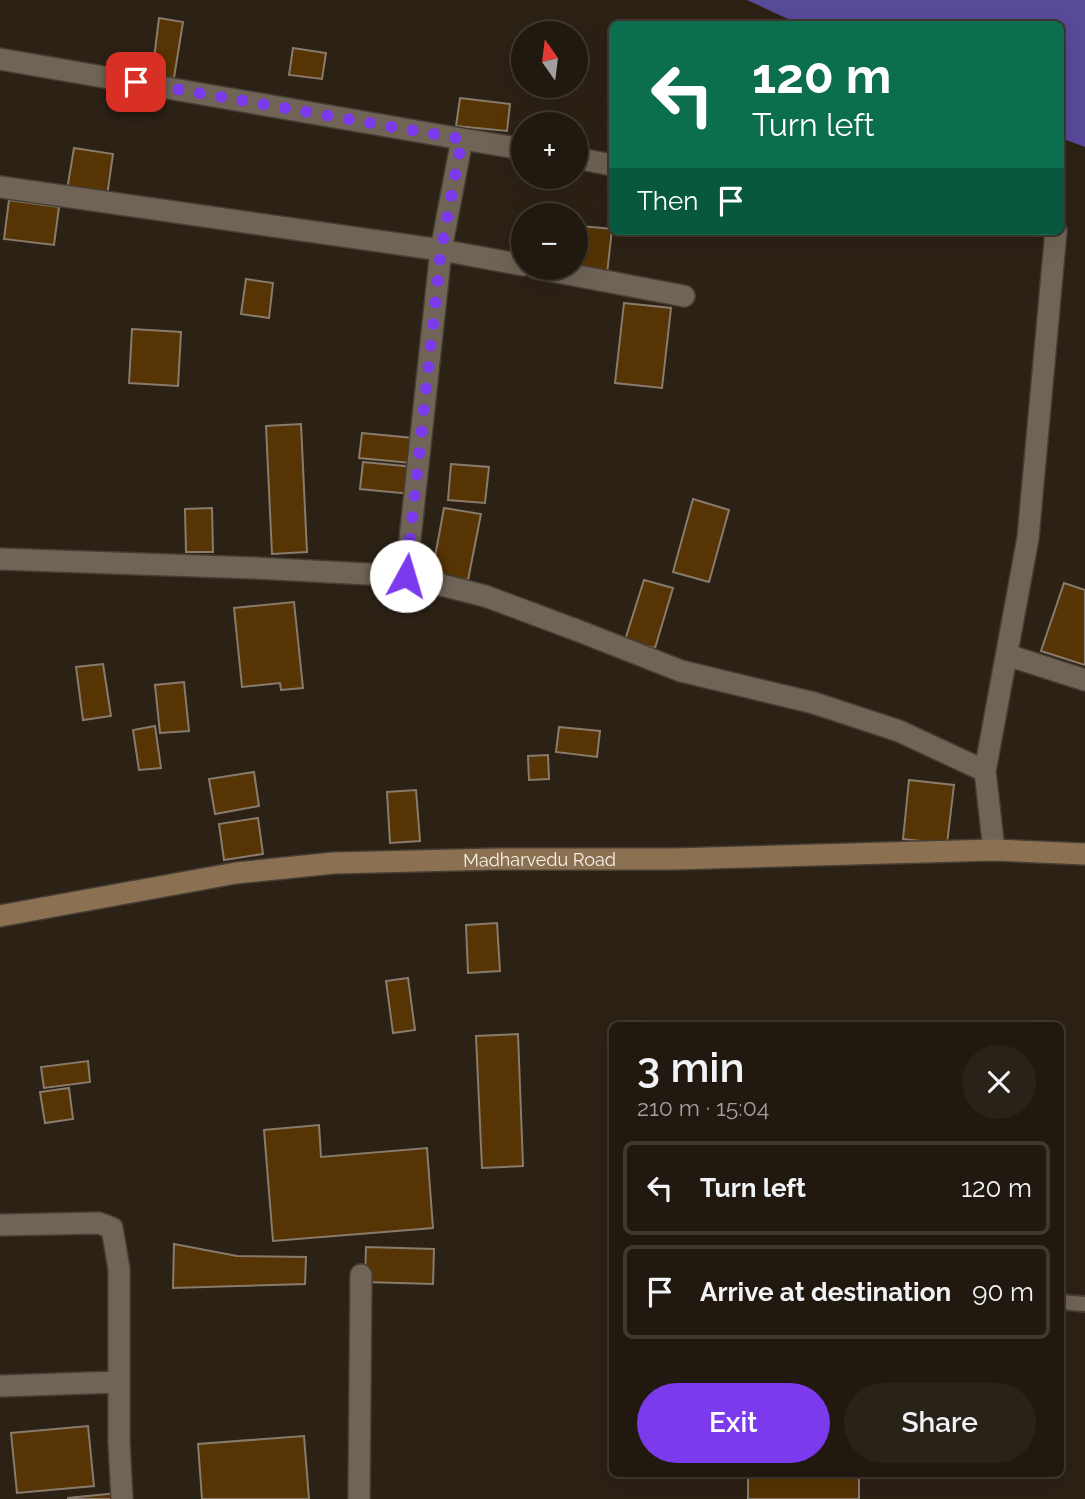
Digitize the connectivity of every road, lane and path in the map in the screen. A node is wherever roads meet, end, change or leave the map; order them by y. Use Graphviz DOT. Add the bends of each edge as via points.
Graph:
graph roads {
  1 [pos="0,59"];
  2 [pos="462,139"];
  3 [pos="511,147"];
  4 [pos="588,160"];
  5 [pos="609,164"];
  6 [pos="0,187"];
  7 [pos="1055,235"];
  8 [pos="441,250"];
  9 [pos="511,263"];
  10 [pos="588,278"];
  11 [pos="684,296"];
  12 [pos="0,559"];
  13 [pos="406,576"];
  14 [pos="1007,655"];
  15 [pos="1085,680"];
  16 [pos="985,771"];
  17 [pos="994,850"];
  18 [pos="1085,854"];
  19 [pos="0,916"];
  20 [pos="0,1225"];
  21 [pos="360,1275"];
  22 [pos="1064,1302"];
  23 [pos="1085,1304"];
  24 [pos="119,1382"];
  25 [pos="0,1386"];
  26 [pos="122,1499"];
  27 [pos="359,1499"];
  1 -- 2 [label="street"];
  2 -- 3 [label="street"];
  2 -- 8 [label="street"];
  4 -- 5 [label="street"];
  6 -- 8 [label="street"];
  7 -- 14 [label="street" via="1028,538"];
  8 -- 9 [label="street"];
  8 -- 13 [label="street"];
  10 -- 11 [label="street"];
  12 -- 13 [label="street"];
  13 -- 16 [label="street" via="485,596 681,671 814,703 899,730"];
  14 -- 15 [label="street"];
  14 -- 16 [label="street"];
  16 -- 17 [label="street"];
  17 -- 18 [label="street, Madharvedu Road"];
  17 -- 19 [label="street, Madharvedu Road" via="334,863 236,873"];
  20 -- 24 [label="street" via="99,1223 112,1228 119,1269"];
  21 -- 27 [label="street"];
  22 -- 23 [label="lane"];
  24 -- 25 [label="street"];
  24 -- 26 [label="street"];
}
